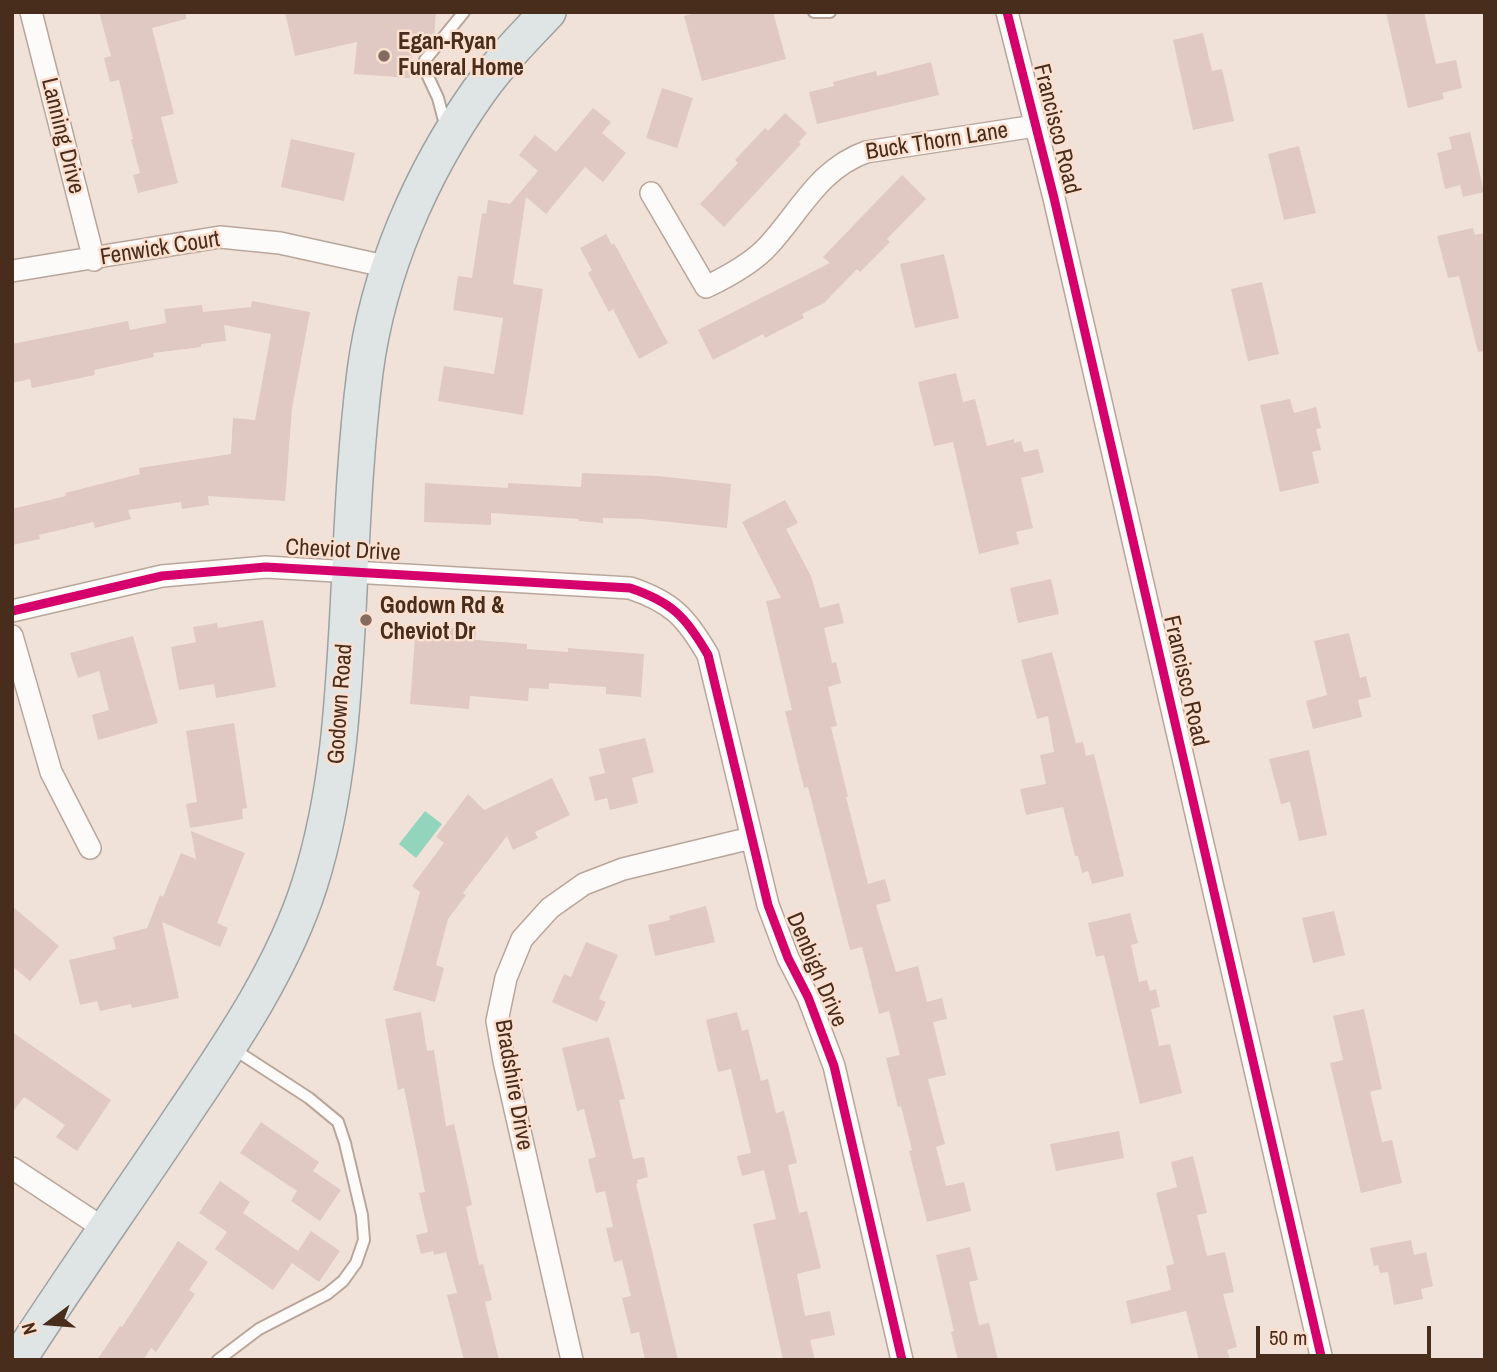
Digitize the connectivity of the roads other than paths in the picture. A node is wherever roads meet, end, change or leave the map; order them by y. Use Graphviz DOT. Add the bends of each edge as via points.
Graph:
graph roads {
  1 [pos="31,12"];
  2 [pos="464,12"];
  3 [pos="548,12"];
  4 [pos="814,12"];
  5 [pos="830,12"];
  6 [pos="1007,12"];
  7 [pos="1035,126"];
  8 [pos="449,138"];
  9 [pos="651,193"];
  10 [pos="94,260"];
  11 [pos="389,267"];
  12 [pos="12,271"];
  13 [pos="350,570"];
  14 [pos="671,607"];
  15 [pos="12,611"];
  16 [pos="12,636"];
  17 [pos="751,838"];
  18 [pos="90,848"];
  19 [pos="229,1046"];
  20 [pos="12,1168"];
  21 [pos="106,1230"];
  22 [pos="18,1360"];
  23 [pos="218,1360"];
  24 [pos="572,1360"];
  25 [pos="902,1360"];
  26 [pos="1322,1360"];
  1 -- 10 [label="street, Lanning Drive"];
  2 -- 8 [label="lane" via="425,60"];
  3 -- 8 [label="main road, Godown Road" via="480,90"];
  4 -- 5 [label="lane"];
  6 -- 7 [label="street, Francisco Road"];
  7 -- 9 [label="street, Buck Thorn Lane" via="866,152 848,159 810,194 768,247 706,288"];
  7 -- 26 [label="street, Francisco Road"];
  8 -- 11 [label="main road, Godown Road"];
  10 -- 11 [label="street, Fenwick Court" via="220,237 280,243"];
  10 -- 12 [label="street, Fenwick Court"];
  11 -- 13 [label="main road, Godown Road" via="365,370"];
  13 -- 14 [label="street, Cheviot Drive" via="630,588"];
  13 -- 15 [label="street, Cheviot Drive" via="266,567 162,576"];
  13 -- 19 [label="main road, Godown Road" via="340,733 325,831 293,929"];
  14 -- 17 [label="street, Denbigh Drive" via="708,655"];
  16 -- 18 [label="street" via="51,772"];
  17 -- 24 [label="street, Bradshire Drive" via="623,869 584,884 550,908 522,939 506,978 497,1021"];
  17 -- 25 [label="street, Denbigh Drive" via="768,905 834,1066"];
  19 -- 21 [label="main road, Godown Road"];
  19 -- 23 [label="lane" via="338,1122 364,1240 344,1281 259,1329"];
  20 -- 21 [label="street"];
  21 -- 22 [label="main road, Godown Road"];
}
